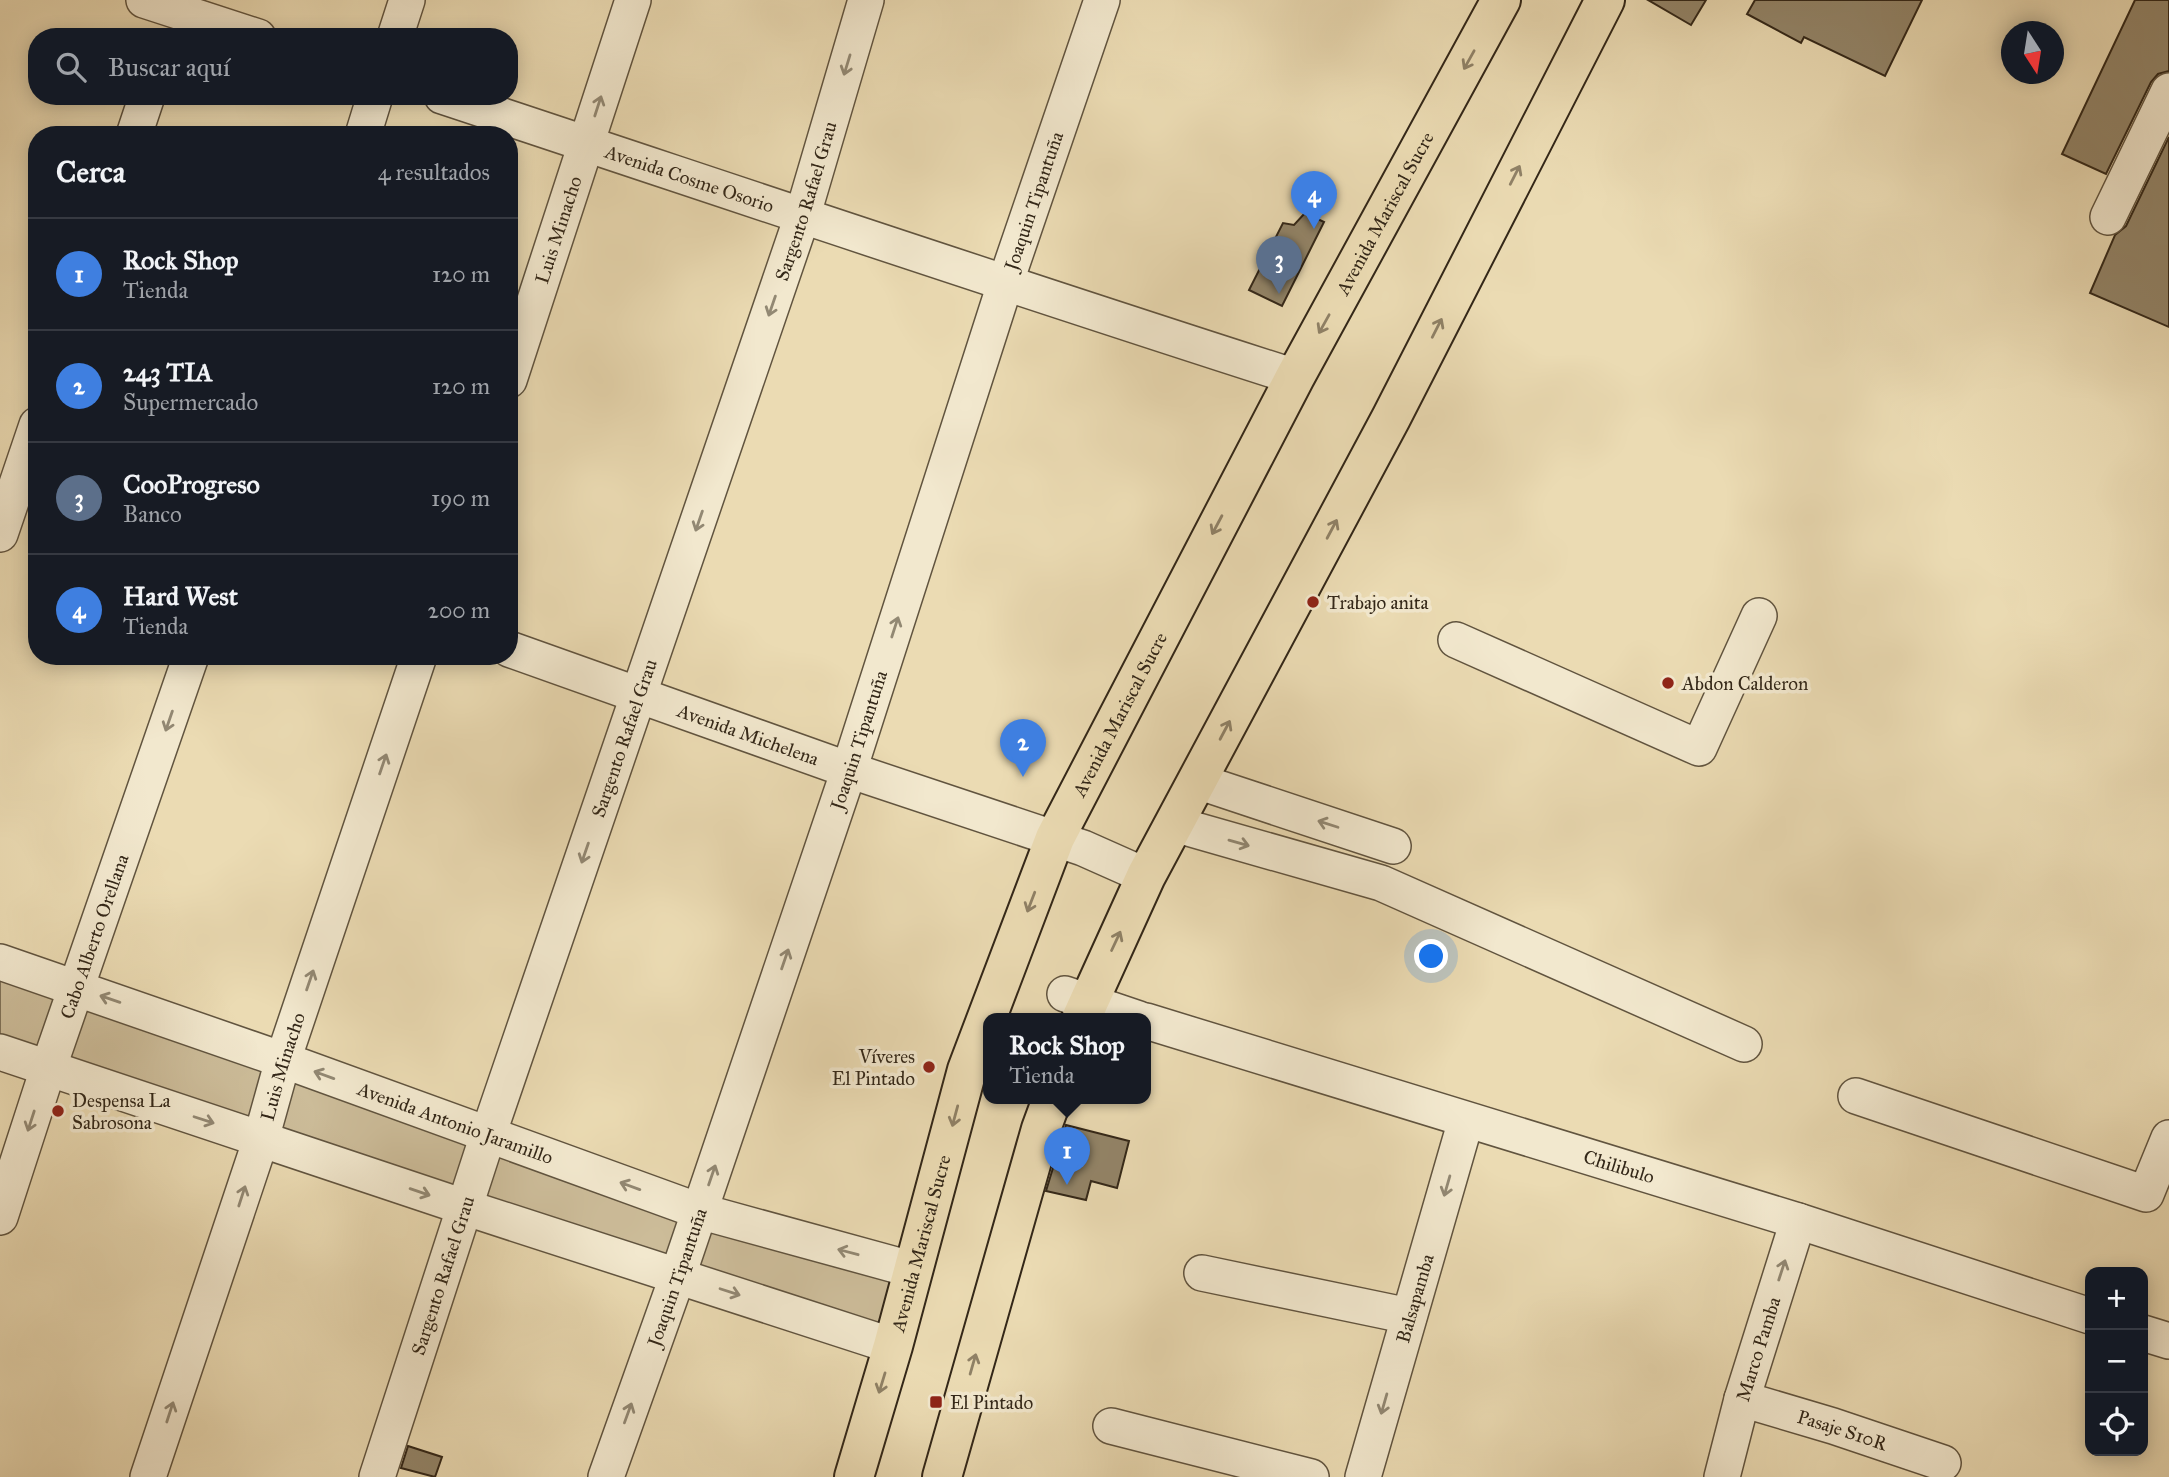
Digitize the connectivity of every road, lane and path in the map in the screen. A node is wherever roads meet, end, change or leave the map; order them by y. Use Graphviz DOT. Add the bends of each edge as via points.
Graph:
graph roads {
  1 [pos="144,0"];
  2 [pos="407,0"];
  3 [pos="633,0"];
  4 [pos="866,0"];
  5 [pos="1102,0"];
  6 [pos="1501,0"];
  7 [pos="1605,0"];
  8 [pos="174,16"];
  9 [pos="222,28"];
  10 [pos="398,28"];
  11 [pos="2169,91"];
  12 [pos="144,105"];
  13 [pos="373,105"];
  14 [pos="469,105"];
  15 [pos="137,126"];
  16 [pos="366,126"];
  17 [pos="586,144"];
  18 [pos="803,214"];
  19 [pos="2108,218"];
  20 [pos="1005,284"];
  21 [pos="518,352"];
  22 [pos="1295,377"];
  23 [pos="28,453"];
  24 [pos="18,485"];
  25 [pos="0,534"];
  26 [pos="1759,616"];
  27 [pos="1456,640"];
  28 [pos="518,652"];
  29 [pos="188,665"];
  30 [pos="416,665"];
  31 [pos="639,697"];
  32 [pos="849,770"];
  33 [pos="1197,781"];
  34 [pos="1174,824"];
  35 [pos="1055,838"];
  36 [pos="1393,846"];
  37 [pos="1146,876"];
  38 [pos="0,962"];
  39 [pos="76,988"];
  40 [pos="1078,1005"];
  41 [pos="989,1013"];
  42 [pos="1113,1013"];
  43 [pos="1151,1023"];
  44 [pos="983,1028"];
  45 [pos="1744,1044"];
  46 [pos="0,1052"];
  47 [pos="283,1060"];
  48 [pos="48,1069"];
  49 [pos="1856,1096"];
  50 [pos="1050,1104"];
  51 [pos="1466,1120"];
  52 [pos="488,1135"];
  53 [pos="2169,1138"];
  54 [pos="261,1139"];
  55 [pos="464,1207"];
  56 [pos="699,1211"];
  57 [pos="0,1217"];
  58 [pos="1798,1221"];
  59 [pos="914,1270"];
  60 [pos="1202,1273"];
  61 [pos="678,1275"];
  62 [pos="2085,1314"];
  63 [pos="1409,1316"];
  64 [pos="2148,1335"];
  65 [pos="2169,1341"];
  66 [pos="893,1346"];
  67 [pos="1742,1399"];
  68 [pos="1111,1426"];
  69 [pos="1943,1463"];
  70 [pos="148,1477"];
  71 [pos="377,1477"];
  72 [pos="606,1477"];
  73 [pos="854,1477"];
  74 [pos="942,1477"];
  75 [pos="1311,1477"];
  76 [pos="1363,1477"];
  77 [pos="1722,1477"];
  1 -- 8 [label="street"];
  2 -- 10 [label="street"];
  17 -- 3 [label="street, Luis Minacho, one-way"];
  4 -- 18 [label="street, Sargento Rafael Grau, one-way"];
  5 -- 20 [label="street, Joaquin Tipantuña"];
  6 -- 22 [label="main road, Avenida Mariscal Sucre, one-way"];
  33 -- 7 [label="main road, one-way" via="1391,418"];
  8 -- 9 [label="street"];
  11 -- 19 [label="street"];
  12 -- 15 [label="street"];
  13 -- 16 [label="street"];
  14 -- 17 [label="street, Avenida Cosme Osorio"];
  17 -- 18 [label="street, Avenida Cosme Osorio"];
  17 -- 21 [label="street, Luis Minacho"];
  18 -- 20 [label="street, Avenida Cosme Osorio"];
  18 -- 31 [label="street, Sargento Rafael Grau, one-way"];
  20 -- 22 [label="street, Avenida Cosme Osorio"];
  32 -- 20 [label="street, Joaquin Tipantuña, one-way"];
  22 -- 35 [label="main road, Avenida Mariscal Sucre, one-way"];
  23 -- 24 [label="street"];
  24 -- 25 [label="street"];
  26 -- 27 [label="street" via="1699,748"];
  28 -- 31 [label="street, Avenida Michelena"];
  29 -- 39 [label="street, Cabo Alberto Orellana, one-way"];
  47 -- 30 [label="street, Luis Minacho, one-way"];
  31 -- 32 [label="street, Avenida Michelena"];
  31 -- 52 [label="street, Sargento Rafael Grau, one-way"];
  32 -- 35 [label="street, Avenida Michelena"];
  56 -- 32 [label="street, Joaquin Tipantuña, one-way"];
  33 -- 34 [label="main road"];
  36 -- 33 [label="street, one-way"];
  34 -- 37 [label="main road"];
  34 -- 45 [label="street, one-way" via="1381,883"];
  35 -- 37 [label="street, Avenida Michelena"];
  35 -- 41 [label="main road, Avenida Mariscal Sucre, one-way"];
  40 -- 37 [label="main road, one-way"];
  38 -- 39 [label="street, Avenida Antonio Jaramillo"];
  47 -- 39 [label="street, Avenida Antonio Jaramillo, one-way"];
  39 -- 48 [label="street, Cabo Alberto Orellana"];
  40 -- 42 [label="street"];
  43 -- 51 [label="street, Chilibulo"];
  44 -- 59 [label="main road, Avenida Mariscal Sucre, one-way" via="967,1070"];
  46 -- 48 [label="street"];
  52 -- 47 [label="street, Avenida Antonio Jaramillo, one-way"];
  47 -- 54 [label="street, Luis Minacho"];
  48 -- 54 [label="street, one-way"];
  48 -- 57 [label="street, Cabo Alberto Orellana, one-way"];
  49 -- 53 [label="street" via="2146,1194"];
  74 -- 50 [label="main road, one-way"];
  51 -- 58 [label="street, Chilibulo"];
  51 -- 63 [label="street, Balsapamba, one-way"];
  52 -- 55 [label="street, Sargento Rafael Grau"];
  56 -- 52 [label="street, Avenida Antonio Jaramillo, one-way"];
  54 -- 55 [label="street, one-way"];
  70 -- 54 [label="street, Luis Minacho, one-way"];
  55 -- 61 [label="street"];
  55 -- 71 [label="street, Sargento Rafael Grau"];
  59 -- 56 [label="street, Avenida Antonio Jaramillo, one-way"];
  56 -- 61 [label="street, Joaquin Tipantuña"];
  58 -- 62 [label="street, Chilibulo"];
  67 -- 58 [label="street, Marco Pamba, one-way"];
  59 -- 66 [label="main road, Avenida Mariscal Sucre"];
  60 -- 63 [label="street"];
  61 -- 66 [label="street, one-way"];
  72 -- 61 [label="street, Joaquin Tipantuña, one-way"];
  63 -- 76 [label="street, Balsapamba, one-way"];
  64 -- 65 [label="street"];
  66 -- 73 [label="main road, Avenida Mariscal Sucre, one-way"];
  67 -- 69 [label="street, Pasaje S10R"];
  67 -- 77 [label="street, Marco Pamba"];
  68 -- 75 [label="street"];
}
